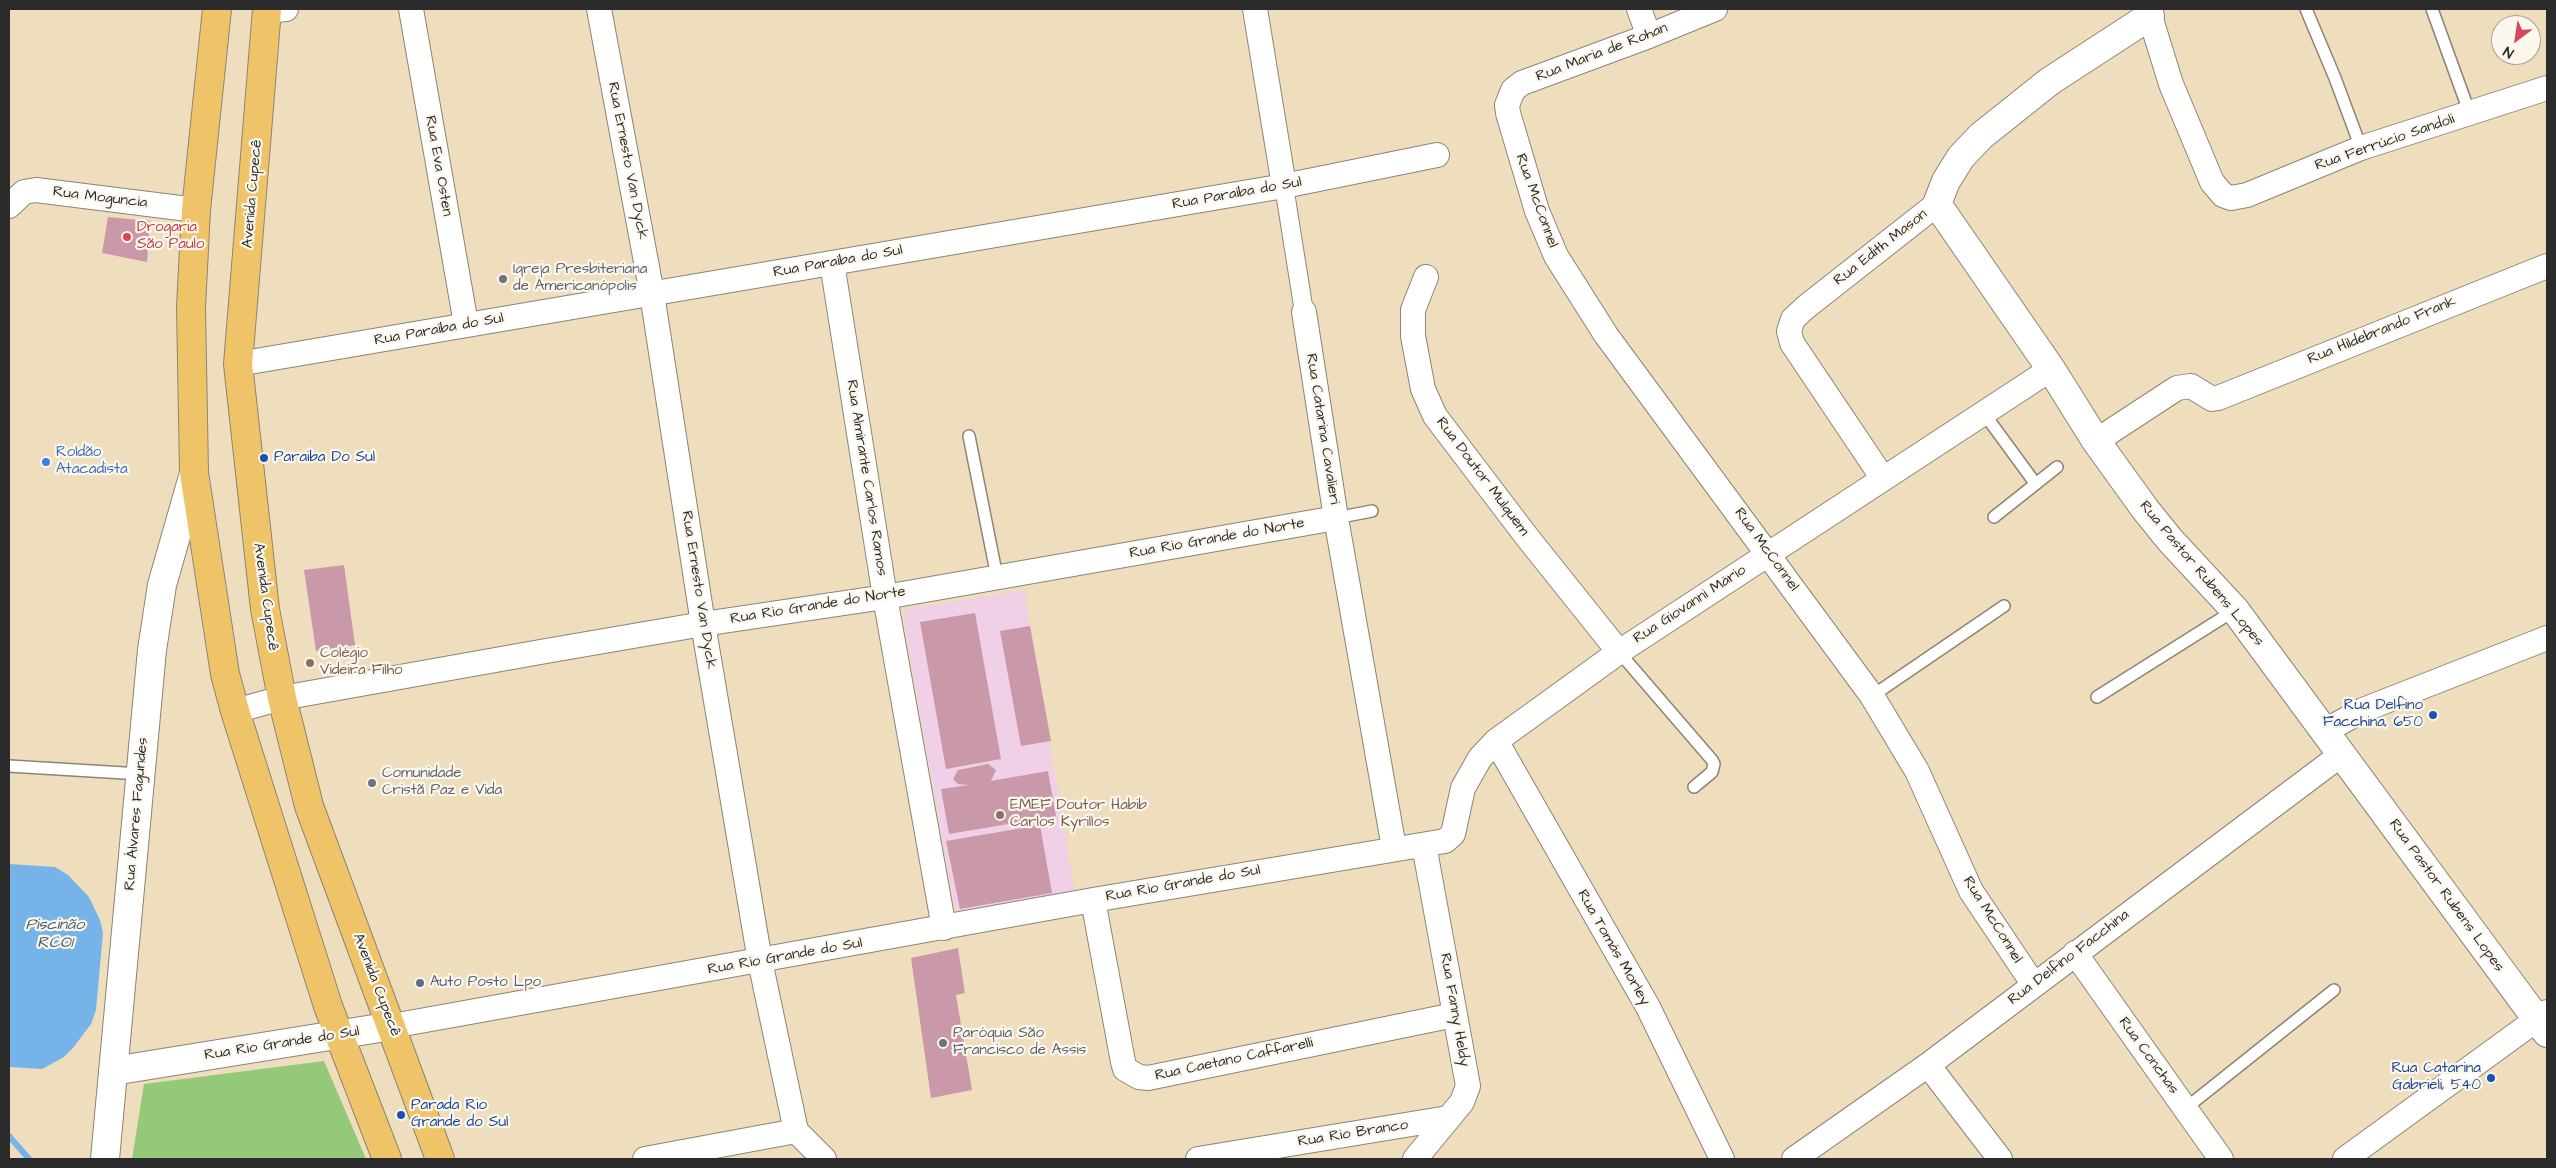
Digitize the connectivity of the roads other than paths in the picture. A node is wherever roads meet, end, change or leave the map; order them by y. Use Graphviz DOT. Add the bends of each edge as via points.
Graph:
graph roads {
  1 [pos="217,9"];
  2 [pos="274,9"];
  3 [pos="410,9"];
  4 [pos="599,9"];
  5 [pos="1639,9"];
  6 [pos="1715,9"];
  7 [pos="2306,9"];
  8 [pos="2432,9"];
  9 [pos="1261,10"];
  10 [pos="2149,12"];
  11 [pos="1649,36"];
  12 [pos="2547,88"];
  13 [pos="1508,113"];
  14 [pos="2470,114"];
  15 [pos="2361,148"];
  16 [pos="1437,156"];
  17 [pos="1284,186"];
  18 [pos="1937,204"];
  19 [pos="9,206"];
  20 [pos="196,210"];
  21 [pos="832,263"];
  22 [pos="2547,266"];
  23 [pos="1426,278"];
  24 [pos="652,294"];
  25 [pos="1304,312"];
  26 [pos="466,324"];
  27 [pos="238,364"];
  28 [pos="2050,369"];
  29 [pos="1983,412"];
  30 [pos="969,436"];
  31 [pos="2096,441"];
  32 [pos="2057,468"];
  33 [pos="194,473"];
  34 [pos="1882,477"];
  35 [pos="2035,483"];
  36 [pos="1372,511"];
  37 [pos="1994,517"];
  38 [pos="1336,518"];
  39 [pos="1769,553"];
  40 [pos="996,577"];
  41 [pos="885,597"];
  42 [pos="2004,606"];
  43 [pos="2234,610"];
  44 [pos="703,624"];
  45 [pos="2547,638"];
  46 [pos="1619,652"];
  47 [pos="1872,696"];
  48 [pos="2097,697"];
  49 [pos="282,698"];
  50 [pos="236,711"];
  51 [pos="2325,731"];
  52 [pos="1496,741"];
  53 [pos="2342,754"];
  54 [pos="9,766"];
  55 [pos="141,774"];
  56 [pos="1694,787"];
  57 [pos="1453,834"];
  58 [pos="1424,845"];
  59 [pos="1394,848"];
  60 [pos="1093,900"];
  61 [pos="944,928"];
  62 [pos="2075,954"];
  63 [pos="760,961"];
  64 [pos="2034,986"];
  65 [pos="2334,990"];
  66 [pos="1454,1014"];
  67 [pos="2544,1021"];
  68 [pos="392,1026"];
  69 [pos="339,1036"];
  70 [pos="1928,1065"];
  71 [pos="113,1071"];
  72 [pos="2186,1108"];
  73 [pos="1448,1118"];
  74 [pos="796,1131"];
  75 [pos="749,1150"];
  76 [pos="105,1159"];
  77 [pos="387,1159"];
  78 [pos="440,1159"];
  79 [pos="646,1159"];
  80 [pos="824,1159"];
  81 [pos="1198,1159"];
  82 [pos="1415,1159"];
  83 [pos="1722,1159"];
  84 [pos="1794,1159"];
  85 [pos="2000,1159"];
  86 [pos="2222,1159"];
  87 [pos="2345,1159"];
  1 -- 20 [label="main road"];
  2 -- 27 [label="main road, Avenida Cupecê"];
  3 -- 26 [label="street, Rua Eva Osten"];
  4 -- 24 [label="street, Rua Ernesto Van Dyck"];
  5 -- 11 [label="street"];
  6 -- 11 [label="street, Rua Maria de Rohan"];
  7 -- 15 [label="lane" via="2336,78"];
  8 -- 14 [label="lane"];
  9 -- 17 [label="street, Rua Catarina Cavalieri"];
  10 -- 15 [label="street, Rua Ferrúcio Sandoli" via="2171,84 2212,182 2223,195 2231,198 2247,195"];
  10 -- 18 [label="street, Rua Edith Mason" via="2002,117 1961,157"];
  11 -- 13 [label="street, Rua Maria de Rohan" via="1522,83 1509,98"];
  12 -- 14 [label="street, Rua Ferrúcio Sandoli"];
  13 -- 39 [label="street, Rua McConnel" via="1537,211 1556,256 1606,335"];
  14 -- 15 [label="street, Rua Ferrúcio Sandoli"];
  16 -- 17 [label="street, Rua Paraíba do Sul"];
  17 -- 21 [label="street, Rua Paraíba do Sul"];
  17 -- 25 [label="street, Rua Catarina Cavalieri"];
  18 -- 28 [label="street, Rua Pastor Rubens Lopes"];
  18 -- 34 [label="street, Rua Edith Mason" via="1806,307 1793,319 1789,331 1792,343"];
  19 -- 20 [label="street, Rua Moguncia" via="24,192 36,190"];
  20 -- 33 [label="main road" via="191,307"];
  21 -- 24 [label="street, Rua Paraíba do Sul"];
  21 -- 41 [label="street, Rua Almirante Carlos Ramos"];
  22 -- 31 [label="street, Rua Hildebrando Frank" via="2218,398 2212,399 2191,386 2177,388"];
  23 -- 46 [label="street, Rua Doutor Mulquem" via="1413,310 1412,336 1423,389 1435,416"];
  24 -- 26 [label="street, Rua Paraíba do Sul"];
  24 -- 44 [label="street, Rua Ernesto Van Dyck"];
  25 -- 38 [label="street, Rua Catarina Cavalieri"];
  26 -- 27 [label="street, Rua Paraíba do Sul"];
  27 -- 49 [label="main road, Avenida Cupecê" via="265,609"];
  28 -- 29 [label="street, Rua Giovanni Mário"];
  28 -- 31 [label="street, Rua Pastor Rubens Lopes"];
  29 -- 34 [label="street, Rua Giovanni Mário"];
  29 -- 35 [label="lane"];
  30 -- 40 [label="lane"];
  31 -- 43 [label="street, Rua Pastor Rubens Lopes" via="2170,540"];
  32 -- 35 [label="lane"];
  33 -- 50 [label="main road" via="225,674"];
  33 -- 55 [label="street, Rua Álvares Fagundes" via="162,585 152,650"];
  34 -- 39 [label="street, Rua Giovanni Mário"];
  35 -- 37 [label="lane"];
  36 -- 38 [label="lane, Rua Rio Grande do Norte"];
  38 -- 40 [label="street, Rua Rio Grande do Norte"];
  38 -- 59 [label="street, Rua Catarina Cavalieri"];
  39 -- 46 [label="street, Rua Giovanni Mário"];
  39 -- 47 [label="street, Rua McConnel"];
  40 -- 41 [label="street, Rua Rio Grande do Norte"];
  41 -- 44 [label="street, Rua Rio Grande do Norte"];
  41 -- 61 [label="street, Rua Almirante Carlos Ramos"];
  42 -- 47 [label="lane"];
  43 -- 48 [label="lane"];
  43 -- 51 [label="street, Rua Pastor Rubens Lopes"];
  44 -- 49 [label="street, Rua Rio Grande do Norte"];
  44 -- 63 [label="street, Rua Ernesto Van Dyck"];
  45 -- 51 [label="street" via="2363,710"];
  46 -- 52 [label="street, Rua Giovanni Mário"];
  46 -- 56 [label="lane" via="1712,760 1712,772"];
  47 -- 64 [label="street, Rua McConnel" via="1918,771 1971,891"];
  49 -- 50 [label="street, Rua Rio Grande do Norte"];
  49 -- 68 [label="main road, Avenida Cupecê" via="309,806"];
  50 -- 69 [label="main road"];
  51 -- 53 [label="street, Rua Pastor Rubens Lopes"];
  52 -- 57 [label="street, Rua Giovanni Mário" via="1480,758 1463,788"];
  52 -- 83 [label="street, Rua Tomás Morley" via="1648,1006"];
  53 -- 62 [label="street, Rua Delfino Facchina"];
  53 -- 67 [label="street, Rua Pastor Rubens Lopes"];
  54 -- 55 [label="lane"];
  55 -- 71 [label="street, Rua Álvares Fagundes"];
  57 -- 58 [label="street, Rua Rio Grande do Sul" via="1445,841"];
  58 -- 59 [label="street, Rua Rio Grande do Sul"];
  58 -- 66 [label="street, Rua Fanny Heldy"];
  59 -- 60 [label="street, Rua Rio Grande do Sul"];
  60 -- 61 [label="street, Rua Rio Grande do Sul"];
  60 -- 66 [label="street, Rua Caetano Caffarelli" via="1123,1062 1125,1069 1139,1077 1148,1078"];
  61 -- 63 [label="street, Rua Rio Grande do Sul"];
  62 -- 64 [label="street, Rua Delfino Facchina"];
  62 -- 72 [label="street, Rua Conchas"];
  63 -- 68 [label="street, Rua Rio Grande do Sul"];
  63 -- 74 [label="street, Rua Ernesto Van Dyck"];
  64 -- 70 [label="street, Rua Delfino Facchina"];
  65 -- 72 [label="lane"];
  66 -- 73 [label="street, Rua Fanny Heldy" via="1468,1086 1462,1102"];
  67 -- 87 [label="street"];
  68 -- 69 [label="street, Rua Rio Grande do Sul"];
  68 -- 78 [label="main road, Avenida Cupecê"];
  69 -- 71 [label="street, Rua Rio Grande do Sul"];
  69 -- 77 [label="main road"];
  70 -- 84 [label="street, Rua Delfino Facchina"];
  70 -- 85 [label="street"];
  71 -- 76 [label="street, Rua Álvares Fagundes"];
  72 -- 86 [label="street, Rua Conchas"];
  73 -- 81 [label="street, Rua Rio Branco"];
  73 -- 82 [label="street, Rua Fanny Heldy"];
  74 -- 75 [label="street"];
  74 -- 80 [label="street"];
  75 -- 79 [label="street"];
}
